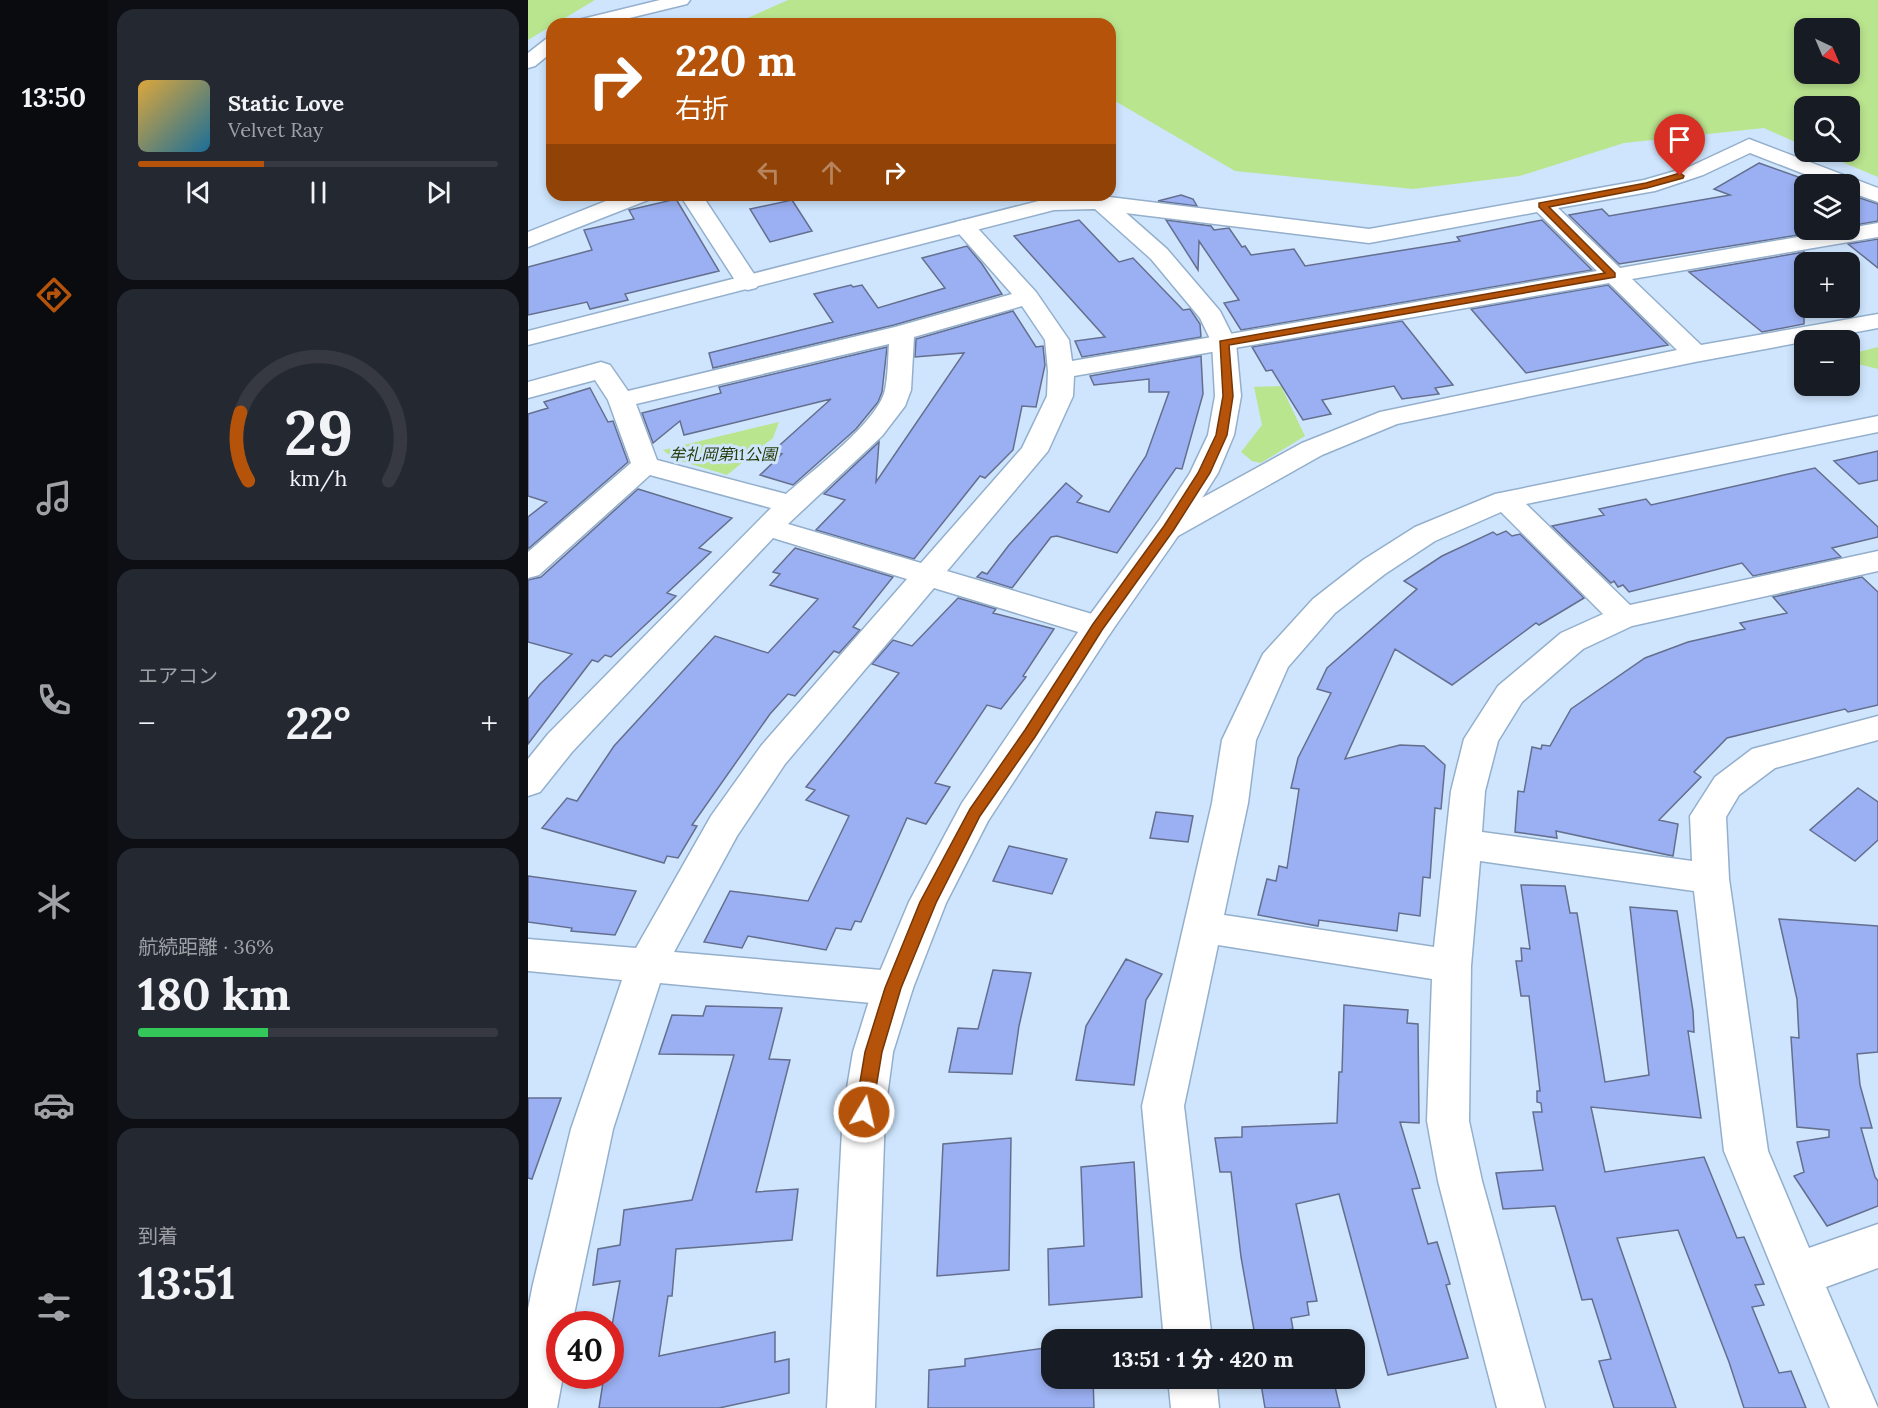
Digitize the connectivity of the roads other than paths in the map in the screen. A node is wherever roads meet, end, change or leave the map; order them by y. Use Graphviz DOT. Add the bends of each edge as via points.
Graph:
graph roads {
  1 [pos="681,0"];
  2 [pos="608,18"];
  3 [pos="546,48"];
  4 [pos="528,62"];
  5 [pos="1822,174"];
  6 [pos="1860,189"];
  7 [pos="1878,196"];
  8 [pos="624,201"];
  9 [pos="695,201"];
  10 [pos="1101,203"];
  11 [pos="1542,205"];
  12 [pos="964,227"];
  13 [pos="1878,230"];
  14 [pos="528,240"];
  15 [pos="1612,275"];
  16 [pos="748,283"];
  17 [pos="1028,297"];
  18 [pos="1878,321"];
  19 [pos="902,333"];
  20 [pos="528,338"];
  21 [pos="1224,343"];
  22 [pos="1695,354"];
  23 [pos="1061,371"];
  24 [pos="528,390"];
  25 [pos="621,400"];
  26 [pos="1878,424"];
  27 [pos="645,465"];
  28 [pos="1505,500"];
  29 [pos="790,504"];
  30 [pos="767,527"];
  31 [pos="1168,529"];
  32 [pos="1878,561"];
  33 [pos="528,568"];
  34 [pos="927,575"];
  35 [pos="1624,617"];
  36 [pos="1098,627"];
  37 [pos="1878,728"];
  38 [pos="528,783"];
  39 [pos="1463,844"];
  40 [pos="1711,879"];
  41 [pos="1202,927"];
  42 [pos="528,955"];
  43 [pos="647,964"];
  44 [pos="1452,966"];
  45 [pos="893,988"];
  46 [pos="1878,1246"];
  47 [pos="1799,1274"];
  48 [pos="1187,1329"];
  49 [pos="1193,1389"];
  50 [pos="533,1408"];
  51 [pos="851,1408"];
  52 [pos="1195,1408"];
  53 [pos="1521,1408"];
  54 [pos="1854,1408"];
  1 -- 2 [label="street"];
  3 -- 4 [label="street"];
  5 -- 11 [label="street" via="1749,145 1696,171 1647,186"];
  6 -- 7 [label="street"];
  8 -- 14 [label="street"];
  9 -- 16 [label="street"];
  10 -- 11 [label="street" via="1369,236"];
  10 -- 12 [label="street" via="1054,204"];
  10 -- 21 [label="street" via="1159,254 1211,316"];
  11 -- 15 [label="street"];
  12 -- 16 [label="street"];
  12 -- 17 [label="street"];
  13 -- 15 [label="street"];
  15 -- 21 [label="street"];
  15 -- 22 [label="street"];
  16 -- 20 [label="street"];
  17 -- 19 [label="street"];
  17 -- 23 [label="street" via="1057,340"];
  18 -- 22 [label="street"];
  19 -- 25 [label="street"];
  19 -- 29 [label="street" via="898,390 892,406 873,430"];
  21 -- 23 [label="street"];
  21 -- 31 [label="street" via="1228,396 1221,435 1204,473"];
  22 -- 31 [label="street" via="1389,418 1312,448"];
  23 -- 34 [label="street" via="1060,396 1034,451"];
  24 -- 25 [label="street" via="601,370"];
  25 -- 27 [label="street"];
  26 -- 28 [label="street"];
  27 -- 29 [label="street"];
  27 -- 33 [label="street"];
  28 -- 35 [label="street"];
  28 -- 41 [label="street" via="1425,534 1374,567 1324,606 1274,662 1239,740 1230,803"];
  29 -- 30 [label="street"];
  30 -- 34 [label="street"];
  30 -- 38 [label="street" via="560,743"];
  31 -- 36 [label="street"];
  32 -- 35 [label="street"];
  34 -- 36 [label="street"];
  34 -- 43 [label="street" via="773,755 724,826"];
  35 -- 39 [label="street" via="1572,641 1510,694 1481,739 1468,791"];
  36 -- 45 [label="street" via="975,813 928,902"];
  37 -- 40 [label="street" via="1764,758 1727,786 1708,816"];
  39 -- 40 [label="street"];
  39 -- 44 [label="street"];
  40 -- 47 [label="street" via="1746,1152"];
  41 -- 44 [label="street"];
  41 -- 48 [label="street" via="1163,1106"];
  42 -- 43 [label="street"];
  43 -- 45 [label="street"];
  43 -- 50 [label="street" via="592,1129 556,1284"];
  44 -- 53 [label="street" via="1448,1121 1460,1181"];
  45 -- 51 [label="street" via="873,1052 864,1112"];
  46 -- 47 [label="street"];
  47 -- 54 [label="street"];
  49 -- 52 [label="street"];
}
